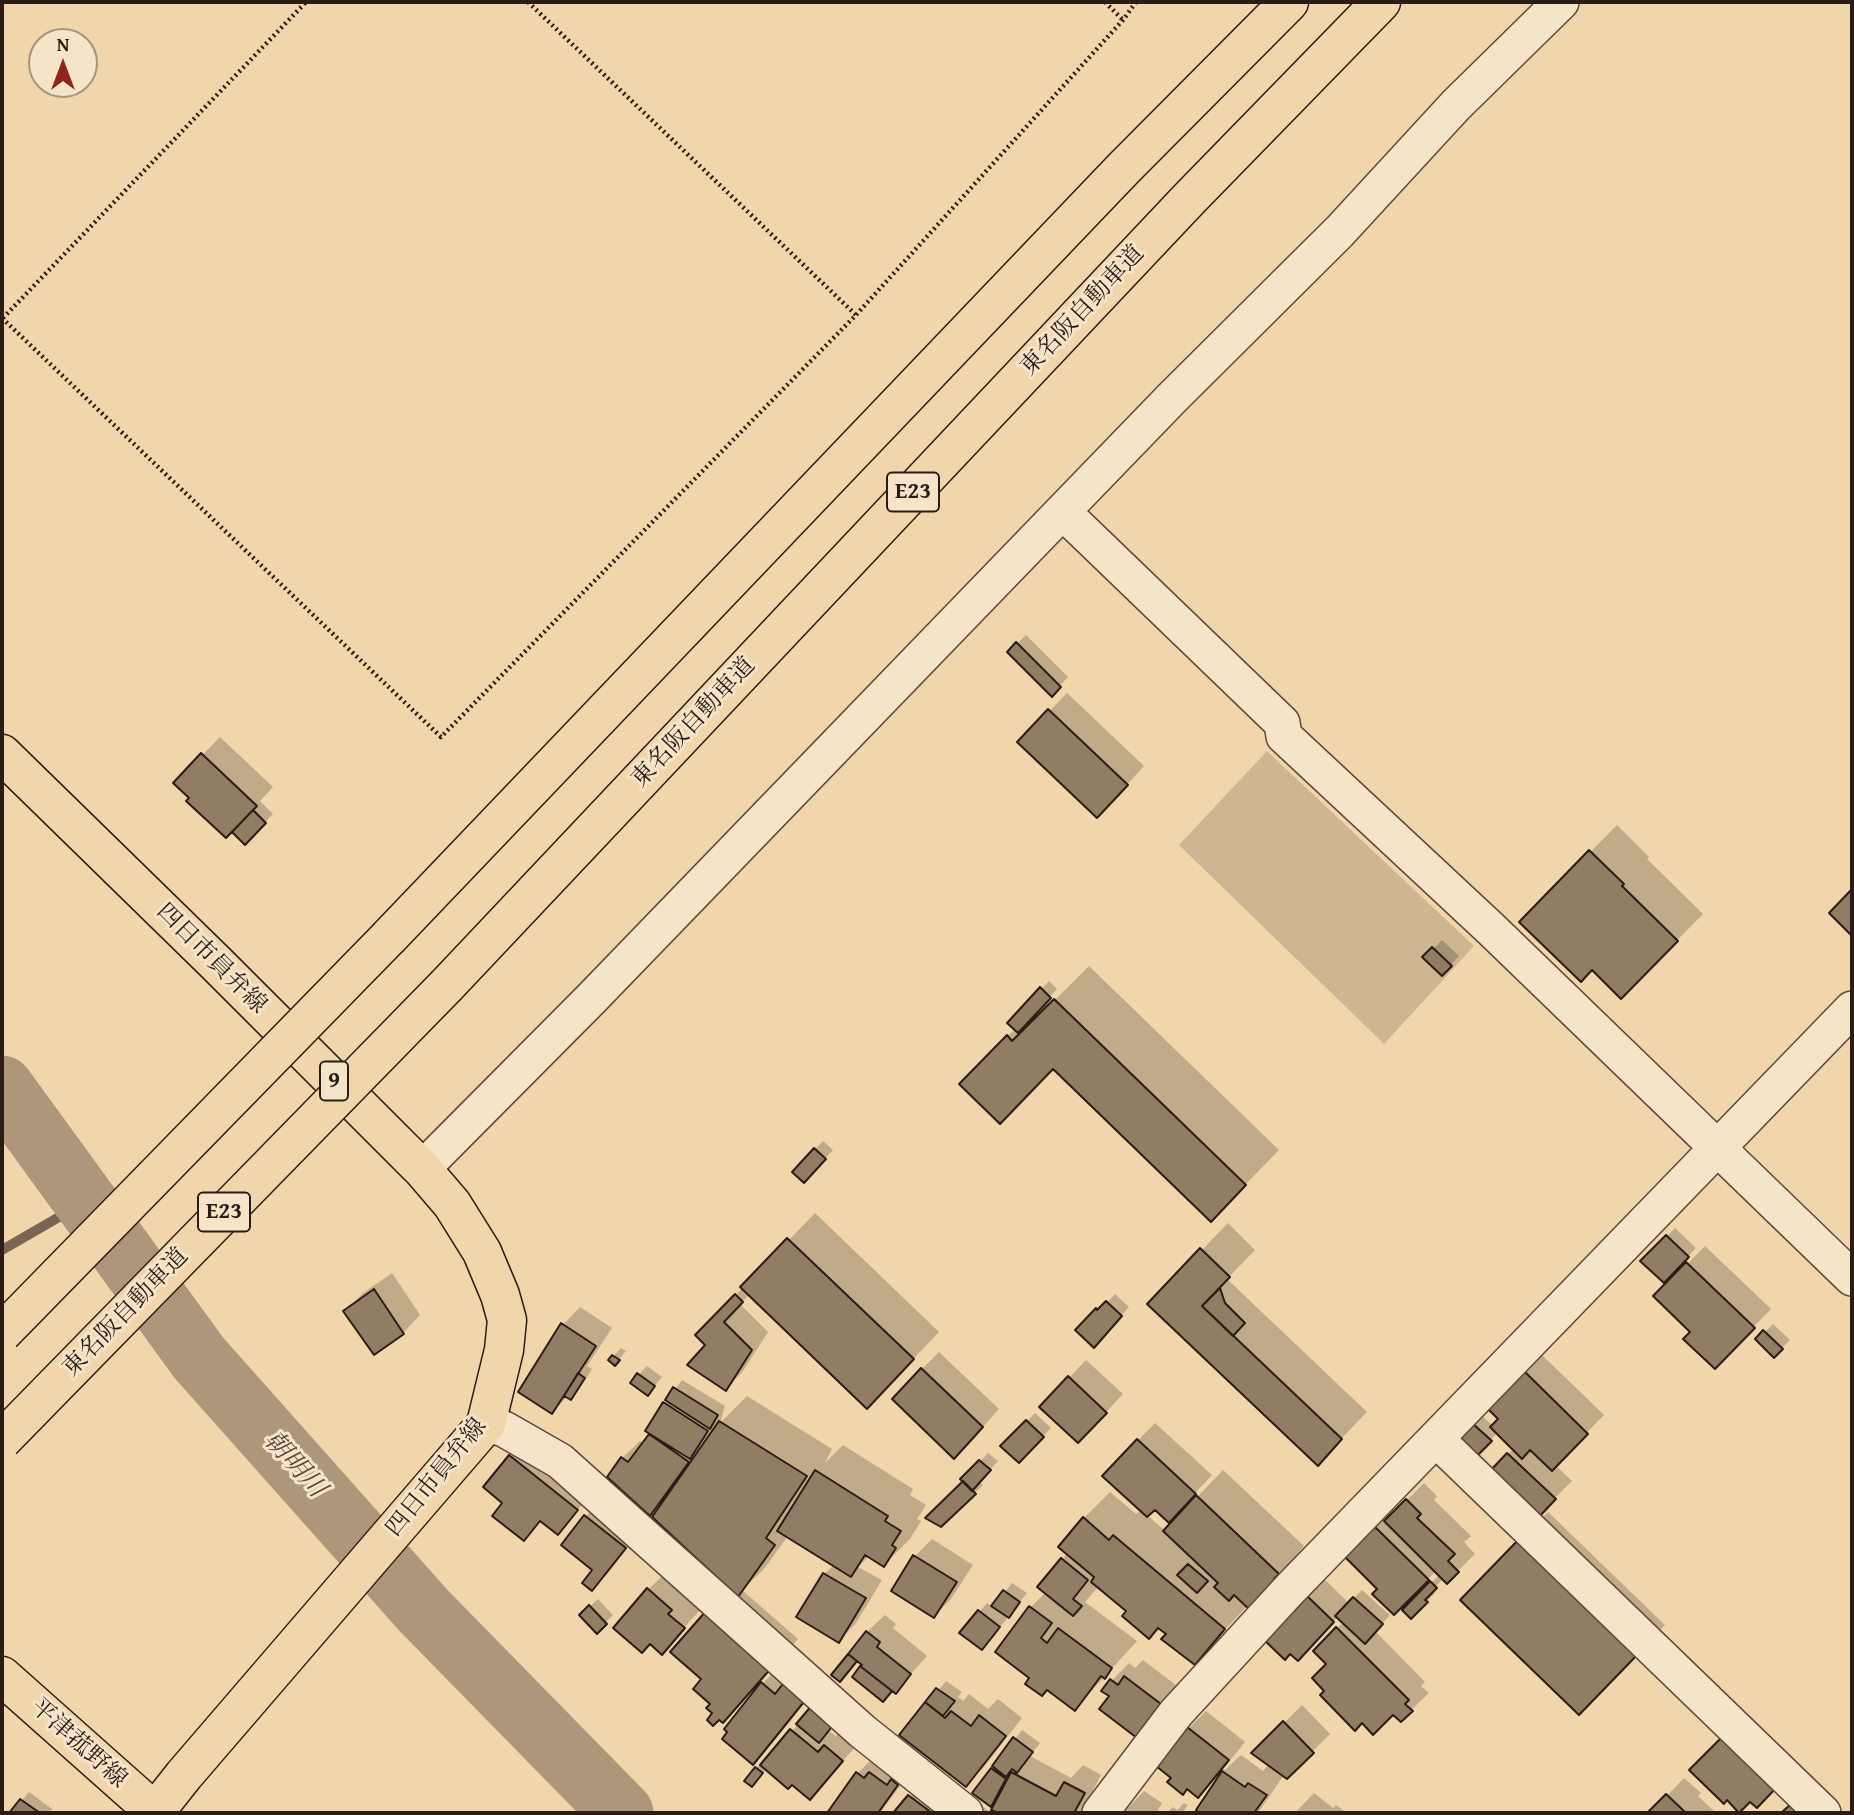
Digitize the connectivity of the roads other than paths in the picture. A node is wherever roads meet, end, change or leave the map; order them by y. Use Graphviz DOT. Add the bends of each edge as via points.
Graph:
graph roads {
  1 [pos="1289,2"];
  2 [pos="1381,2"];
  3 [pos="1561,2"];
  4 [pos="1063,512"];
  5 [pos="2,754"];
  6 [pos="1852,1009"];
  7 [pos="1718,1147"];
  8 [pos="422,1169"];
  9 [pos="1852,1278"];
  10 [pos="2,1333"];
  11 [pos="486,1424"];
  12 [pos="1436,1438"];
  13 [pos="2,1440"];
  14 [pos="2,1676"];
  15 [pos="155,1813"];
  16 [pos="965,1813"];
  17 [pos="1100,1813"];
  18 [pos="1823,1813"];
  1 -- 10 [label="main road, bridge"];
  2 -- 13 [label="main road, 東名阪自動車道 / E23, bridge" via="447,985"];
  3 -- 4 [label="street" via="1455,105 1340,231"];
  4 -- 7 [label="street" via="1282,723 1284,736"];
  4 -- 8 [label="street"];
  5 -- 8 [label="main road, 四日市員弁線 / 9"];
  6 -- 7 [label="street"];
  7 -- 9 [label="street"];
  7 -- 12 [label="street"];
  8 -- 11 [label="main road, 四日市員弁線 / 9" via="452,1204 482,1252 507,1321"];
  11 -- 15 [label="main road, 四日市員弁線 / 9"];
  11 -- 16 [label="street" via="504,1429 560,1461 862,1731"];
  12 -- 17 [label="street" via="1176,1713"];
  12 -- 18 [label="street"];
  14 -- 15 [label="main road, 平津菰野線"];
}
